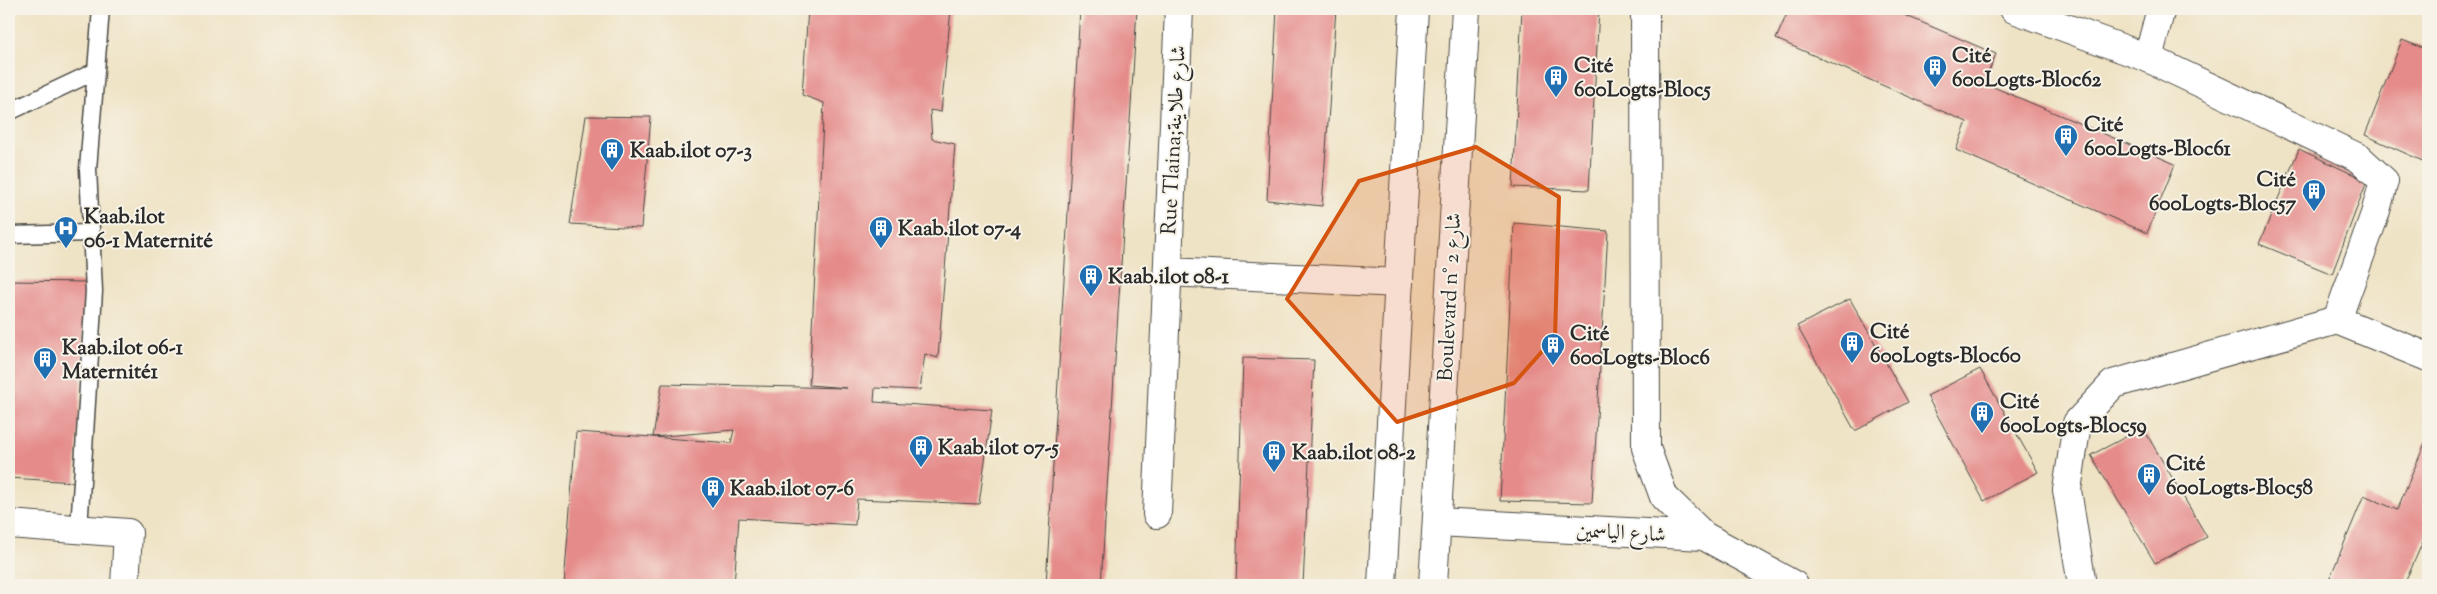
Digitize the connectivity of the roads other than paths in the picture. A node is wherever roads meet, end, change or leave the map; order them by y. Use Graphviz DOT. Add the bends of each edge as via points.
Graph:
graph roads {
  1 [pos="101,9"];
  2 [pos="1179,9"];
  3 [pos="1414,9"];
  4 [pos="1466,9"];
  5 [pos="1646,9"];
  6 [pos="2014,9"];
  7 [pos="2161,9"];
  8 [pos="2148,58"];
  9 [pos="96,71"];
  10 [pos="9,112"];
  11 [pos="91,233"];
  12 [pos="9,235"];
  13 [pos="1168,272"];
  14 [pos="1399,283"];
  15 [pos="2337,320"];
  16 [pos="2428,356"];
  17 [pos="1157,514"];
  18 [pos="1437,522"];
  19 [pos="9,524"];
  20 [pos="78,530"];
  21 [pos="1704,536"];
  22 [pos="124,585"];
  23 [pos="1382,585"];
  24 [pos="1433,585"];
  25 [pos="1794,585"];
  26 [pos="2082,585"];
  1 -- 9 [label="lane"];
  2 -- 13 [label="street, Rue Tlaina;شارع طلاينة"];
  3 -- 14 [label="street"];
  4 -- 18 [label="street, Boulevard n° شارع 2"];
  5 -- 21 [label="street" via="1646,448 1664,496"];
  6 -- 8 [label="street"];
  7 -- 8 [label="street"];
  8 -- 15 [label="street" via="2359,158 2384,181"];
  9 -- 10 [label="lane"];
  9 -- 11 [label="lane" via="88,169"];
  11 -- 12 [label="lane"];
  11 -- 20 [label="lane" via="94,291"];
  13 -- 14 [label="street"];
  13 -- 17 [label="street, Rue Tlaina;شارع طلاينة"];
  14 -- 23 [label="street"];
  15 -- 16 [label="street"];
  15 -- 26 [label="street" via="2112,384 2077,423 2068,480"];
  18 -- 21 [label="street, شارع الياسمين"];
  18 -- 24 [label="street, Boulevard n° شارع 2"];
  19 -- 20 [label="street"];
  20 -- 22 [label="street" via="128,533"];
  21 -- 25 [label="street, شارع الياسمين"];
}
